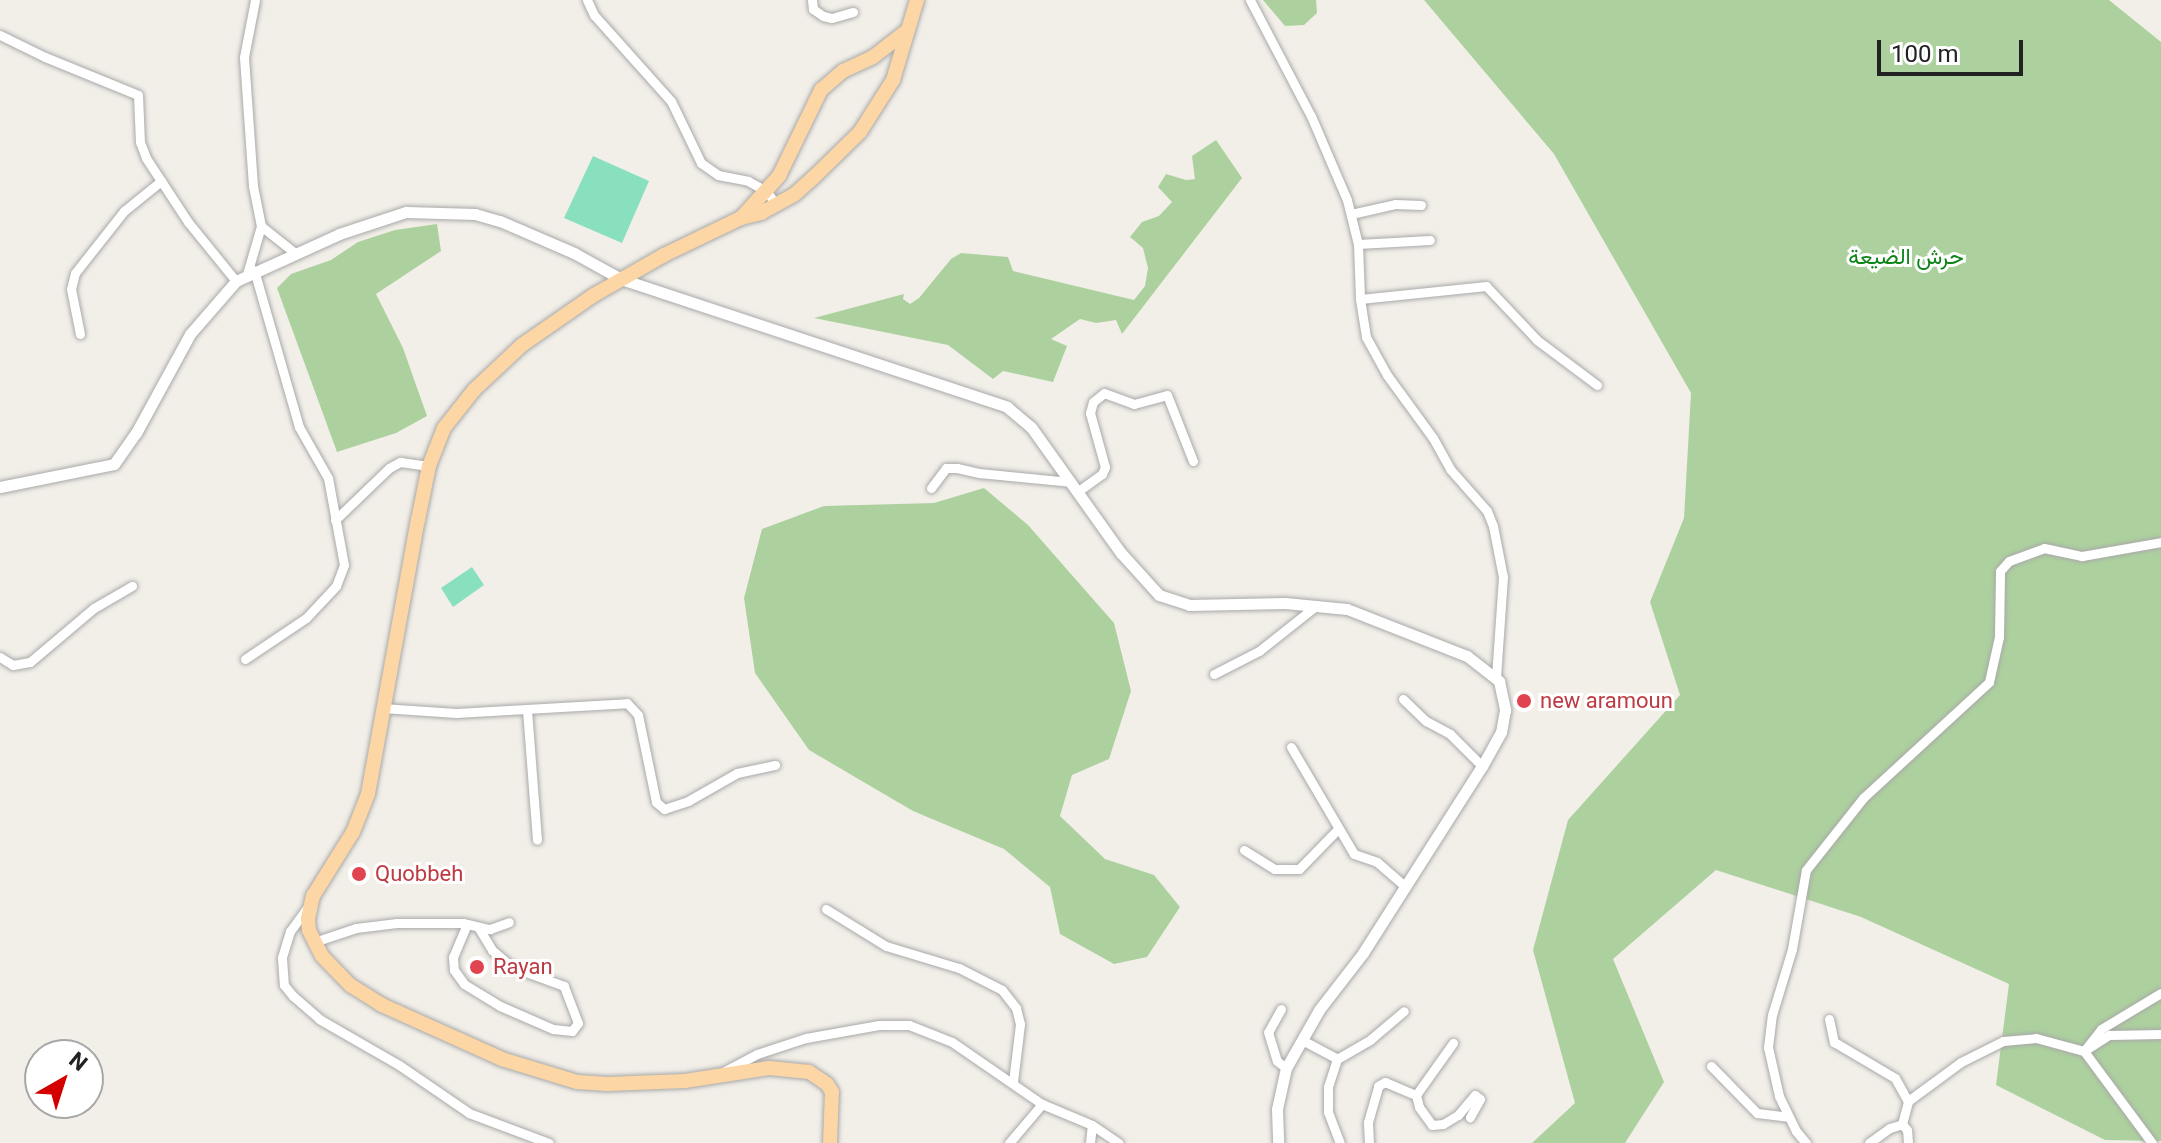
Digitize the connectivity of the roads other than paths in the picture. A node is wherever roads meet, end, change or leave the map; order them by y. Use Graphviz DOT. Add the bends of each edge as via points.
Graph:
graph roads {
  1 [pos="255,0"];
  2 [pos="587,0"];
  3 [pos="812,0"];
  4 [pos="917,0"];
  5 [pos="1250,0"];
  6 [pos="853,12"];
  7 [pos="908,30"];
  8 [pos="0,35"];
  9 [pos="779,176"];
  10 [pos="161,181"];
  11 [pos="766,191"];
  12 [pos="795,194"];
  13 [pos="777,205"];
  14 [pos="1421,205"];
  15 [pos="1351,214"];
  16 [pos="741,218"];
  17 [pos="261,226"];
  18 [pos="1430,240"];
  19 [pos="1358,244"];
  20 [pos="295,253"];
  21 [pos="246,275"];
  22 [pos="621,279"];
  23 [pos="1360,299"];
  24 [pos="80,334"];
  25 [pos="1597,385"];
  26 [pos="1193,461"];
  27 [pos="429,466"];
  28 [pos="0,487"];
  29 [pos="1073,487"];
  30 [pos="931,488"];
  31 [pos="335,520"];
  32 [pos="2161,542"];
  33 [pos="132,586"];
  34 [pos="1317,605"];
  35 [pos="0,657"];
  36 [pos="245,659"];
  37 [pos="1214,674"];
  38 [pos="1496,677"];
  39 [pos="1403,699"];
  40 [pos="382,708"];
  41 [pos="527,710"];
  42 [pos="1291,747"];
  43 [pos="775,765"];
  44 [pos="1482,766"];
  45 [pos="1338,829"];
  46 [pos="537,840"];
  47 [pos="1244,850"];
  48 [pos="1406,887"];
  49 [pos="310,905"];
  50 [pos="826,909"];
  51 [pos="509,922"];
  52 [pos="467,924"];
  53 [pos="479,928"];
  54 [pos="314,942"];
  55 [pos="2161,993"];
  56 [pos="1281,1009"];
  57 [pos="1404,1011"];
  58 [pos="1829,1019"];
  59 [pos="2161,1034"];
  60 [pos="1302,1040"];
  61 [pos="1453,1043"];
  62 [pos="2084,1051"];
  63 [pos="1337,1059"];
  64 [pos="1711,1066"];
  65 [pos="1286,1068"];
  66 [pos="720,1074"];
  67 [pos="1013,1082"];
  68 [pos="1416,1095"];
  69 [pos="1908,1101"];
  70 [pos="1042,1104"];
  71 [pos="1470,1117"];
  72 [pos="1788,1117"];
  73 [pos="1902,1124"];
  74 [pos="1092,1125"];
  75 [pos="549,1143"];
  76 [pos="830,1143"];
  77 [pos="1009,1143"];
  78 [pos="1090,1143"];
  79 [pos="1119,1143"];
  80 [pos="1278,1143"];
  81 [pos="1340,1143"];
  82 [pos="1369,1143"];
  83 [pos="1806,1143"];
  84 [pos="1869,1143"];
  85 [pos="1908,1143"];
  86 [pos="2152,1143"];
  1 -- 17 [label="street" via="244,57"];
  2 -- 11 [label="street" via="594,15 671,101 701,163 718,175"];
  3 -- 6 [label="street" via="813,9 823,16"];
  4 -- 7 [label="main road"];
  5 -- 15 [label="street" via="1311,116"];
  7 -- 9 [label="main road" via="821,90"];
  7 -- 12 [label="main road" via="905,52 882,100 843,151"];
  8 -- 10 [label="street" via="138,95 142,150"];
  9 -- 11 [label="main road"];
  9 -- 12 [label="main road"];
  10 -- 21 [label="street"];
  10 -- 24 [label="street" via="124,211 75,273 71,289"];
  11 -- 13 [label="street"];
  11 -- 16 [label="main road"];
  12 -- 13 [label="main road"];
  13 -- 16 [label="main road"];
  14 -- 15 [label="street" via="1395,204"];
  15 -- 19 [label="street"];
  16 -- 22 [label="main road"];
  17 -- 20 [label="street"];
  17 -- 21 [label="street"];
  18 -- 19 [label="street"];
  19 -- 23 [label="street"];
  20 -- 21 [label="street"];
  20 -- 22 [label="street" via="395,215 450,212 500,221"];
  21 -- 28 [label="street" via="190,334 114,464"];
  21 -- 31 [label="street" via="299,427 328,478"];
  22 -- 27 [label="main road" via="522,345 493,371 444,428"];
  22 -- 29 [label="street" via="1007,407 1031,427"];
  23 -- 25 [label="street" via="1486,286 1537,340"];
  23 -- 38 [label="street" via="1366,337 1387,375 1493,526 1503,577"];
  26 -- 29 [label="street" via="1167,395 1134,404 1104,393 1090,413 1105,467 1102,474"];
  27 -- 31 [label="street" via="400,462 389,468"];
  27 -- 40 [label="main road"];
  29 -- 30 [label="street" via="946,468"];
  29 -- 34 [label="street" via="1159,595 1189,605"];
  31 -- 36 [label="street" via="344,565 336,586 306,618"];
  32 -- 72 [label="street" via="2082,556 2037,549 2009,561 2000,571 1999,637 1989,682 1863,798 1806,870 1768,1047"];
  33 -- 35 [label="street" via="94,608 30,662 13,665"];
  34 -- 37 [label="street" via="1259,651"];
  34 -- 38 [label="street" via="1400,627 1467,656"];
  38 -- 44 [label="street" via="1505,710 1501,732"];
  39 -- 44 [label="street"];
  40 -- 41 [label="street"];
  40 -- 49 [label="main road" via="364,807"];
  41 -- 43 [label="street" via="633,706 656,802 664,809 737,773"];
  41 -- 46 [label="street"];
  42 -- 45 [label="street"];
  44 -- 48 [label="street"];
  45 -- 47 [label="street" via="1299,869 1275,869"];
  45 -- 48 [label="street" via="1354,854 1377,862"];
  48 -- 60 [label="street"];
  49 -- 54 [label="main road"];
  49 -- 75 [label="street" via="284,944 280,971 293,996 330,1027 469,1113"];
  50 -- 67 [label="street" via="886,946 959,968 1002,990 1020,1024"];
  51 -- 53 [label="street"];
  52 -- 53 [label="street"];
  52 -- 53 [label="street" via="453,957 464,984 500,1006 553,1029 572,1031 578,1023 564,986 512,967 492,950"];
  52 -- 54 [label="street" via="397,923 356,928"];
  54 -- 66 [label="main road" via="351,986 502,1059 577,1082 685,1081"];
  55 -- 62 [label="street" via="2101,1029"];
  56 -- 65 [label="street" via="1268,1032 1277,1061"];
  57 -- 63 [label="street"];
  58 -- 69 [label="street" via="1834,1042 1895,1078"];
  59 -- 62 [label="street" via="2109,1035"];
  60 -- 63 [label="street"];
  60 -- 65 [label="street"];
  61 -- 68 [label="street"];
  62 -- 69 [label="street" via="2036,1038 2003,1041 1961,1062"];
  62 -- 86 [label="street"];
  63 -- 81 [label="street" via="1328,1087 1328,1112"];
  64 -- 72 [label="street" via="1757,1113"];
  65 -- 80 [label="street" via="1277,1109"];
  66 -- 67 [label="street" via="757,1054 806,1038 896,1023 933,1033"];
  66 -- 76 [label="main road" via="791,1068 819,1077 832,1092"];
  67 -- 70 [label="street"];
  68 -- 71 [label="street" via="1432,1125 1458,1115 1475,1095 1480,1099"];
  68 -- 82 [label="street" via="1385,1082 1378,1086 1368,1122"];
  69 -- 73 [label="street"];
  70 -- 74 [label="street"];
  70 -- 77 [label="street"];
  72 -- 83 [label="street"];
  73 -- 84 [label="street"];
  73 -- 85 [label="street"];
  74 -- 78 [label="street"];
  74 -- 79 [label="street"];
}
